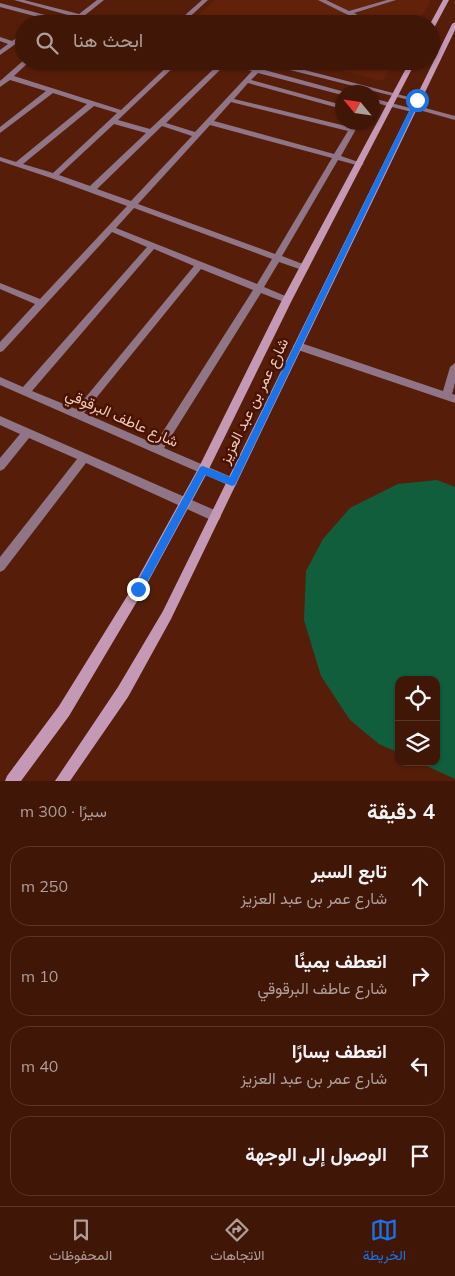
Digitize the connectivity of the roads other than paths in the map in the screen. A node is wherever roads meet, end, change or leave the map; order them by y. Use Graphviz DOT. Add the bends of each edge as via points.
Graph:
graph roads {
  1 [pos="17,0"];
  2 [pos="101,0"];
  3 [pos="205,0"];
  4 [pos="321,0"];
  5 [pos="393,0"];
  6 [pos="446,0"];
  7 [pos="28,1"];
  8 [pos="0,5"];
  9 [pos="348,13"];
  10 [pos="38,15"];
  11 [pos="76,15"];
  12 [pos="80,15"];
  13 [pos="188,15"];
  14 [pos="352,15"];
  15 [pos="438,15"];
  16 [pos="455,24"];
  17 [pos="0,39"];
  18 [pos="14,43"];
  19 [pos="0,53"];
  20 [pos="440,54"];
  21 [pos="17,70"];
  22 [pos="167,70"];
  23 [pos="215,70"];
  24 [pos="257,70"];
  25 [pos="296,70"];
  26 [pos="408,70"];
  27 [pos="432,70"];
  28 [pos="9,77"];
  29 [pos="247,81"];
  30 [pos="1,84"];
  31 [pos="52,90"];
  32 [pos="335,91"];
  33 [pos="395,94"];
  34 [pos="229,100"];
  35 [pos="380,102"];
  36 [pos="93,103"];
  37 [pos="389,105"];
  38 [pos="335,106"];
  39 [pos="414,106"];
  40 [pos="123,112"];
  41 [pos="455,118"];
  42 [pos="113,121"];
  43 [pos="209,122"];
  44 [pos="335,122"];
  45 [pos="160,123"];
  46 [pos="353,130"];
  47 [pos="0,131"];
  48 [pos="151,132"];
  49 [pos="197,135"];
  50 [pos="336,158"];
  51 [pos="0,159"];
  52 [pos="18,164"];
  53 [pos="360,164"];
  54 [pos="54,176"];
  55 [pos="91,190"];
  56 [pos="132,205"];
  57 [pos="111,228"];
  58 [pos="153,245"];
  59 [pos="277,258"];
  60 [pos="200,264"];
  61 [pos="305,268"];
  62 [pos="0,286"];
  63 [pos="259,288"];
  64 [pos="287,300"];
  65 [pos="42,303"];
  66 [pos="298,346"];
  67 [pos="0,348"];
  68 [pos="455,367"];
  69 [pos="0,381"];
  70 [pos="24,392"];
  71 [pos="451,397"];
  72 [pos="77,415"];
  73 [pos="0,420"];
  74 [pos="28,432"];
  75 [pos="157,450"];
  76 [pos="85,457"];
  77 [pos="0,466"];
  78 [pos="203,470"];
  79 [pos="232,482"];
  80 [pos="185,503"];
  81 [pos="215,516"];
  82 [pos="0,566"];
  83 [pos="12,781"];
  84 [pos="62,781"];
  1 -- 7 [label="street"];
  2 -- 12 [label="street"];
  3 -- 13 [label="street"];
  4 -- 9 [label="street"];
  5 -- 9 [label="street"];
  6 -- 15 [label="main road"];
  7 -- 11 [label="street"];
  8 -- 10 [label="street"];
  9 -- 14 [label="street"];
  16 -- 20 [label="main road, شارع عمر بن عبد العزيز"];
  17 -- 18 [label="street"];
  18 -- 19 [label="street"];
  21 -- 28 [label="street"];
  22 -- 40 [label="street"];
  23 -- 45 [label="street"];
  24 -- 29 [label="street"];
  24 -- 32 [label="street"];
  25 -- 33 [label="street"];
  26 -- 33 [label="main road, شارع عمر بن عبد العزيز"];
  27 -- 39 [label="main road, شارع عمر بن عبد العزيز"];
  28 -- 30 [label="street"];
  28 -- 31 [label="street"];
  29 -- 34 [label="street"];
  29 -- 38 [label="street"];
  31 -- 36 [label="street"];
  31 -- 47 [label="street"];
  33 -- 37 [label="main road, شارع عمر بن عبد العزيز"];
  33 -- 39 [label="street"];
  34 -- 43 [label="street"];
  34 -- 44 [label="street"];
  35 -- 37 [label="street"];
  36 -- 40 [label="street"];
  36 -- 52 [label="street"];
  37 -- 39 [label="street"];
  37 -- 53 [label="main road, شارع عمر بن عبد العزيز"];
  39 -- 41 [label="street"];
  39 -- 66 [label="main road, شارع عمر بن عبد العزيز"];
  40 -- 42 [label="street"];
  42 -- 48 [label="street"];
  42 -- 54 [label="street"];
  43 -- 49 [label="street"];
  43 -- 50 [label="street"];
  45 -- 48 [label="street"];
  45 -- 49 [label="street"];
  46 -- 50 [label="street"];
  48 -- 55 [label="street"];
  49 -- 56 [label="street"];
  50 -- 53 [label="street"];
  50 -- 59 [label="street"];
  51 -- 52 [label="street"];
  52 -- 54 [label="street"];
  53 -- 61 [label="main road, شارع عمر بن عبد العزيز"];
  54 -- 55 [label="street"];
  55 -- 56 [label="street"];
  56 -- 57 [label="street"];
  56 -- 59 [label="street"];
  57 -- 58 [label="street"];
  57 -- 65 [label="street"];
  58 -- 60 [label="street"];
  58 -- 70 [label="street"];
  59 -- 61 [label="street"];
  59 -- 63 [label="street"];
  60 -- 63 [label="street"];
  60 -- 72 [label="street"];
  61 -- 64 [label="main road, شارع عمر بن عبد العزيز"];
  62 -- 65 [label="street"];
  63 -- 64 [label="street"];
  63 -- 75 [label="street"];
  64 -- 78 [label="main road, شارع عمر بن عبد العزيز"];
  65 -- 67 [label="street"];
  66 -- 71 [label="street"];
  66 -- 79 [label="main road, شارع عمر بن عبد العزيز"];
  68 -- 71 [label="street"];
  69 -- 70 [label="street, شارع عاطف البرقوقي"];
  70 -- 72 [label="street, شارع عاطف البرقوقي"];
  72 -- 75 [label="street, شارع عاطف البرقوقي"];
  73 -- 74 [label="street"];
  74 -- 76 [label="street"];
  74 -- 77 [label="street"];
  75 -- 78 [label="street, شارع عاطف البرقوقي"];
  76 -- 80 [label="street"];
  76 -- 82 [label="street"];
  78 -- 79 [label="street, شارع عاطف البرقوقي"];
  78 -- 80 [label="main road, شارع عمر بن عبد العزيز"];
  79 -- 81 [label="main road, شارع عمر بن عبد العزيز"];
  80 -- 81 [label="street"];
  80 -- 83 [label="main road, شارع عمر بن عبد العزيز" via="138,589 64,710"];
  81 -- 84 [label="main road, شارع عمر بن عبد العزيز" via="167,615 123,692"];
}
